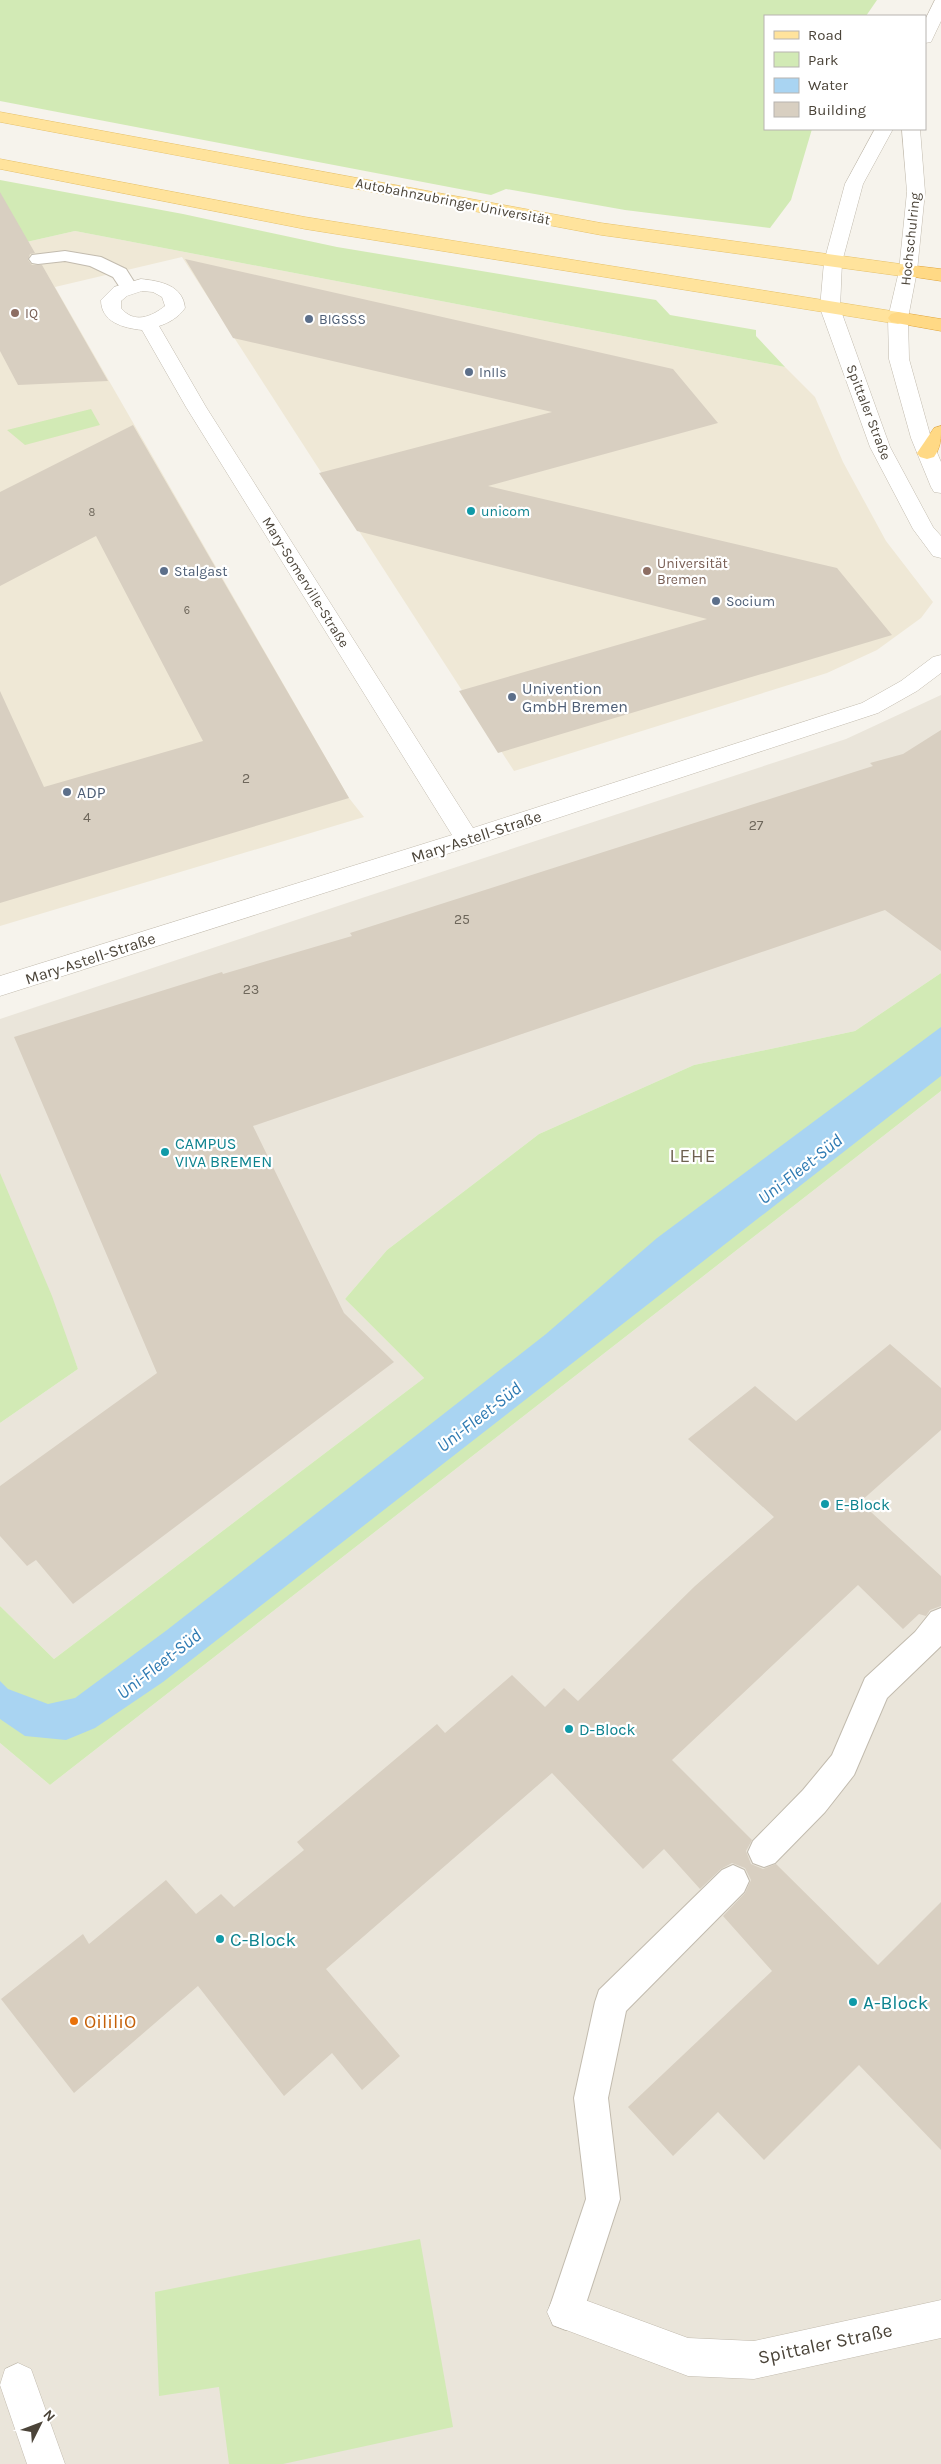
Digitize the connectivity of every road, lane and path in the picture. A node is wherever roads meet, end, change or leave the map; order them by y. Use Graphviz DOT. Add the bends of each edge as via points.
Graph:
graph roads {
  1 [pos="941,3"];
  2 [pos="926,36"];
  3 [pos="0,117"];
  4 [pos="883,130"];
  5 [pos="911,130"];
  6 [pos="0,164"];
  7 [pos="38,259"];
  8 [pos="833,262"];
  9 [pos="908,271"];
  10 [pos="941,275"];
  11 [pos="129,288"];
  12 [pos="830,308"];
  13 [pos="898,318"];
  14 [pos="148,323"];
  15 [pos="941,325"];
  16 [pos="941,432"];
  17 [pos="927,453"];
  18 [pos="941,487"];
  19 [pos="941,550"];
  20 [pos="941,662"];
  21 [pos="467,839"];
  22 [pos="0,986"];
  23 [pos="941,1622"];
  24 [pos="764,1852"];
  25 [pos="734,1881"];
  26 [pos="566,2312"];
  27 [pos="941,2319"];
  28 [pos="18,2382"];
  29 [pos="46,2464"];
  1 -- 2 [label="street"];
  3 -- 8 [label="main road, Autobahnzubringer Universität" via="601,229"];
  4 -- 8 [label="street" via="854,184"];
  5 -- 9 [label="street, Hochschulring" via="916,192"];
  6 -- 12 [label="main road" via="305,223"];
  7 -- 11 [label="lane" via="65,256 95,261 120,273"];
  8 -- 9 [label="main road, Autobahnzubringer Universität"];
  8 -- 12 [label="street, Spittaler Straße"];
  9 -- 10 [label="highway"];
  9 -- 13 [label="street, Hochschulring"];
  11 -- 14 [label="street" via="117,293 110,300 109,308 113,315 128,322"];
  11 -- 14 [label="street" via="164,289 175,301 175,308 169,314"];
  12 -- 13 [label="main road"];
  12 -- 19 [label="street, Spittaler Straße" via="880,447 924,529"];
  13 -- 15 [label="highway"];
  13 -- 17 [label="street" via="899,359"];
  14 -- 21 [label="street, Mary-Somerville-Straße" via="196,407"];
  16 -- 17 [label="highway"];
  17 -- 18 [label="street"];
  20 -- 21 [label="street, Mary-Astell-Straße" via="909,686 870,708"];
  21 -- 22 [label="street, Mary-Astell-Straße"];
  23 -- 24 [label="lane" via="926,1642 876,1688 843,1765 814,1801"];
  25 -- 26 [label="lane" via="610,2002 591,2098 603,2199"];
  26 -- 27 [label="street, Spittaler Straße" via="688,2357 754,2360"];
  28 -- 29 [label="street"];
}
